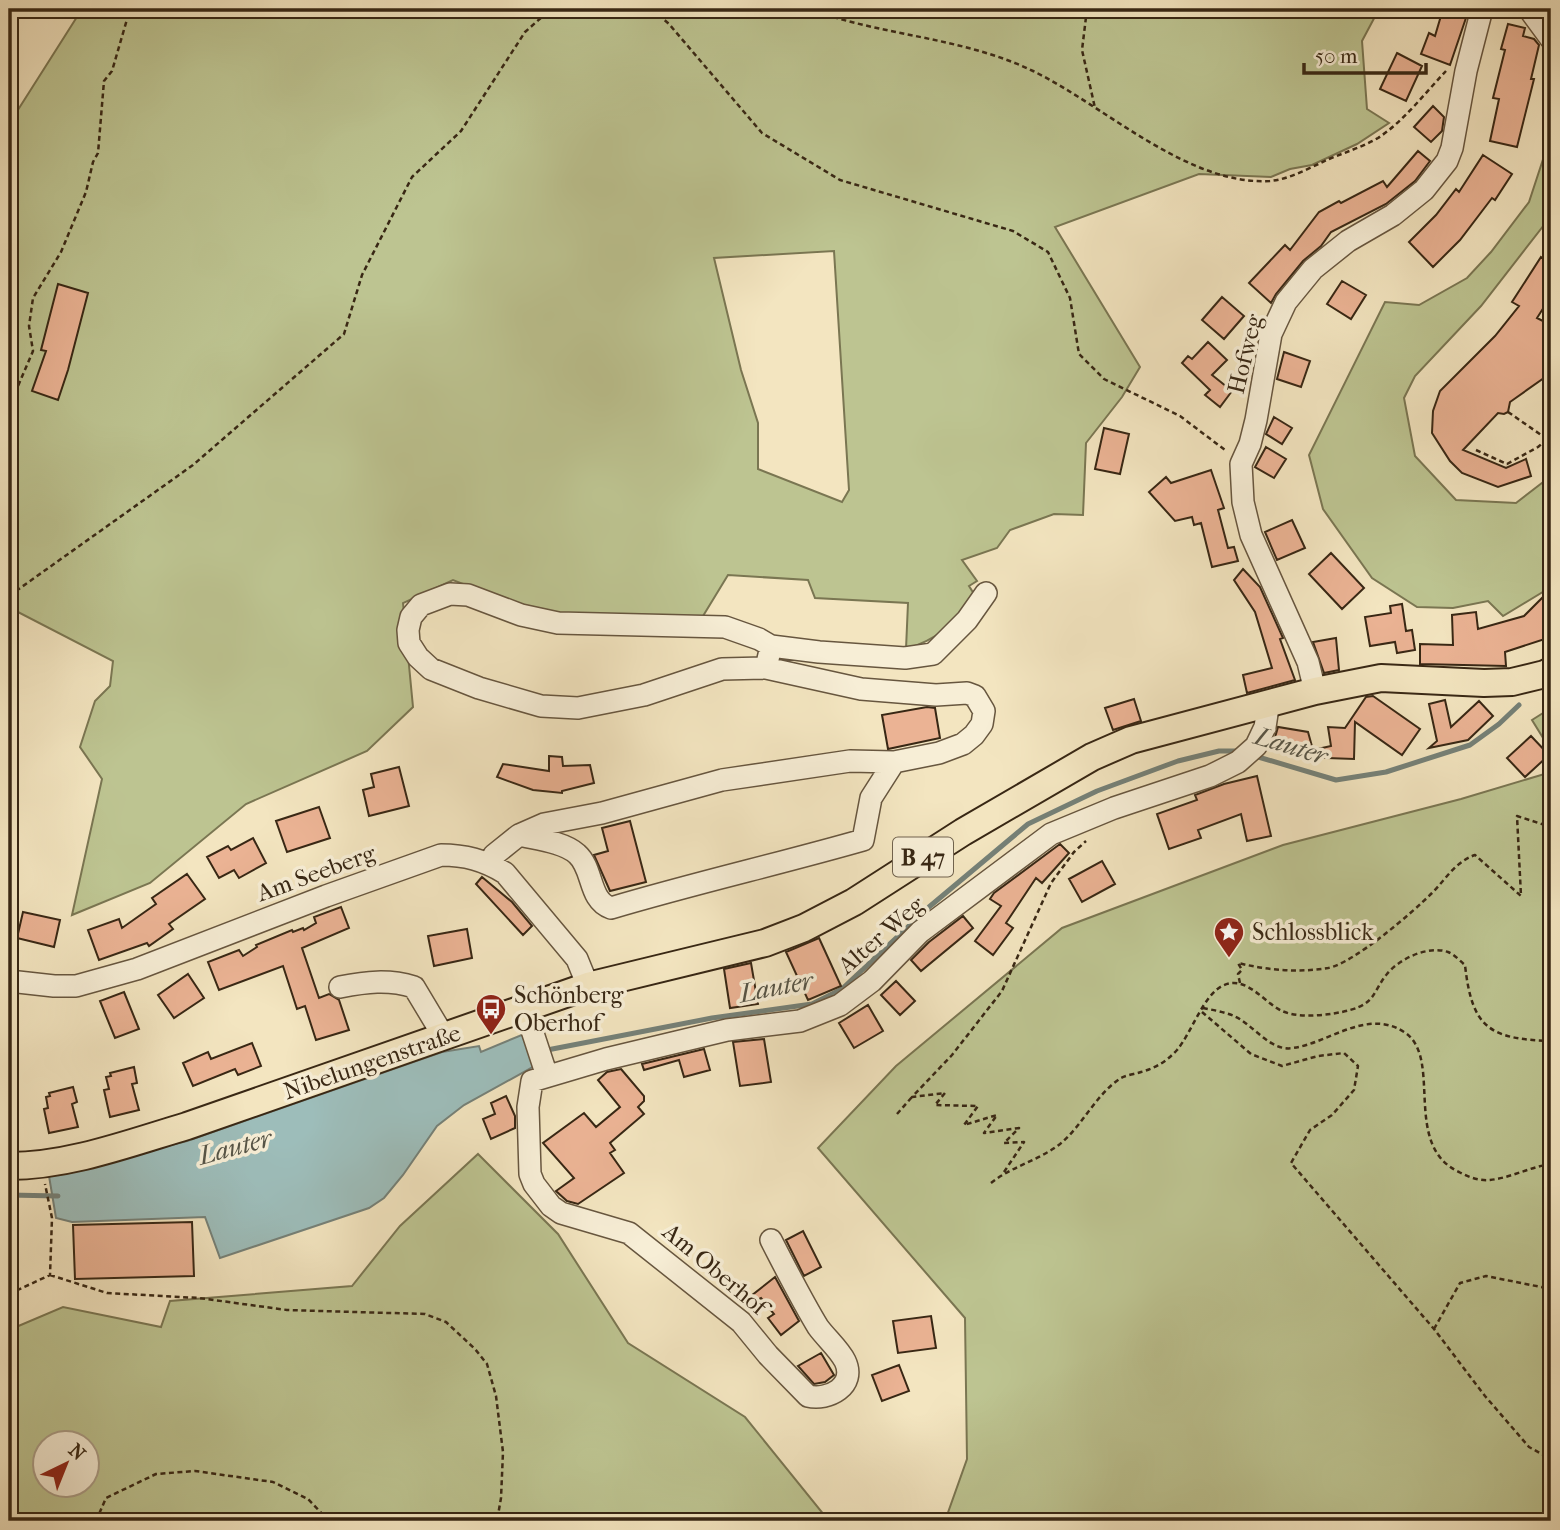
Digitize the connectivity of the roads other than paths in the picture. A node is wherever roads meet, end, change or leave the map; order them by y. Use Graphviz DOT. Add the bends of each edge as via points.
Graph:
graph roads {
  1 [pos="1482,9"];
  2 [pos="1529,9"];
  3 [pos="1551,39"];
  4 [pos="986,593"];
  5 [pos="771,646"];
  6 [pos="766,668"];
  7 [pos="1551,671"];
  8 [pos="1315,691"];
  9 [pos="1265,705"];
  10 [pos="894,762"];
  11 [pos="519,835"];
  12 [pos="490,864"];
  13 [pos="9,981"];
  14 [pos="588,986"];
  15 [pos="340,987"];
  16 [pos="528,1019"];
  17 [pos="444,1037"];
  18 [pos="545,1073"];
  19 [pos="9,1166"];
  20 [pos="771,1240"];
  1 -- 8 [label="street, Hofweg" via="1447,160 1424,190 1313,270 1286,302 1271,334 1256,420 1241,464 1243,502 1251,535 1308,662"];
  2 -- 3 [label="street"];
  4 -- 5 [label="street" via="933,654 905,658"];
  5 -- 6 [label="street"];
  5 -- 6 [label="street" via="725,627 549,622 468,595 450,594 421,605 408,630 413,650 431,668 541,706 578,708 644,695 722,669"];
  6 -- 10 [label="street" via="861,689 967,693 980,700 984,720 963,744"];
  7 -- 8 [label="main road, Nibelungenstraße / B 47" via="1512,682 1381,678"];
  8 -- 9 [label="main road, Nibelungenstraße / B 47"];
  9 -- 14 [label="main road, Nibelungenstraße / B 47" via="1131,740 1092,757 804,928 765,943"];
  9 -- 18 [label="street, Alter Weg" via="1265,727 1256,746 1238,762 1051,834 920,932 872,981 840,1005 800,1021 727,1030"];
  10 -- 11 [label="street" via="850,761 722,780 544,824"];
  10 -- 11 [label="street" via="871,798 863,840 611,908 597,896 577,853"];
  11 -- 12 [label="street" via="494,855"];
  12 -- 13 [label="street, Am Seeberg" via="441,855 137,969 76,986"];
  12 -- 14 [label="street, Am Seeberg" via="505,873 564,942"];
  14 -- 16 [label="main road, Nibelungenstraße / B 47"];
  15 -- 17 [label="street" via="371,981 414,987"];
  16 -- 17 [label="main road, Nibelungenstraße / B 47"];
  16 -- 18 [label="street"];
  17 -- 19 [label="main road, Nibelungenstraße / B 47" via="157,1135 41,1165"];
  18 -- 20 [label="street, Am Oberhof" via="532,1081 528,1140 530,1174 551,1206 629,1233 741,1322 808,1396 831,1396 847,1378 846,1362 820,1329"];
}
